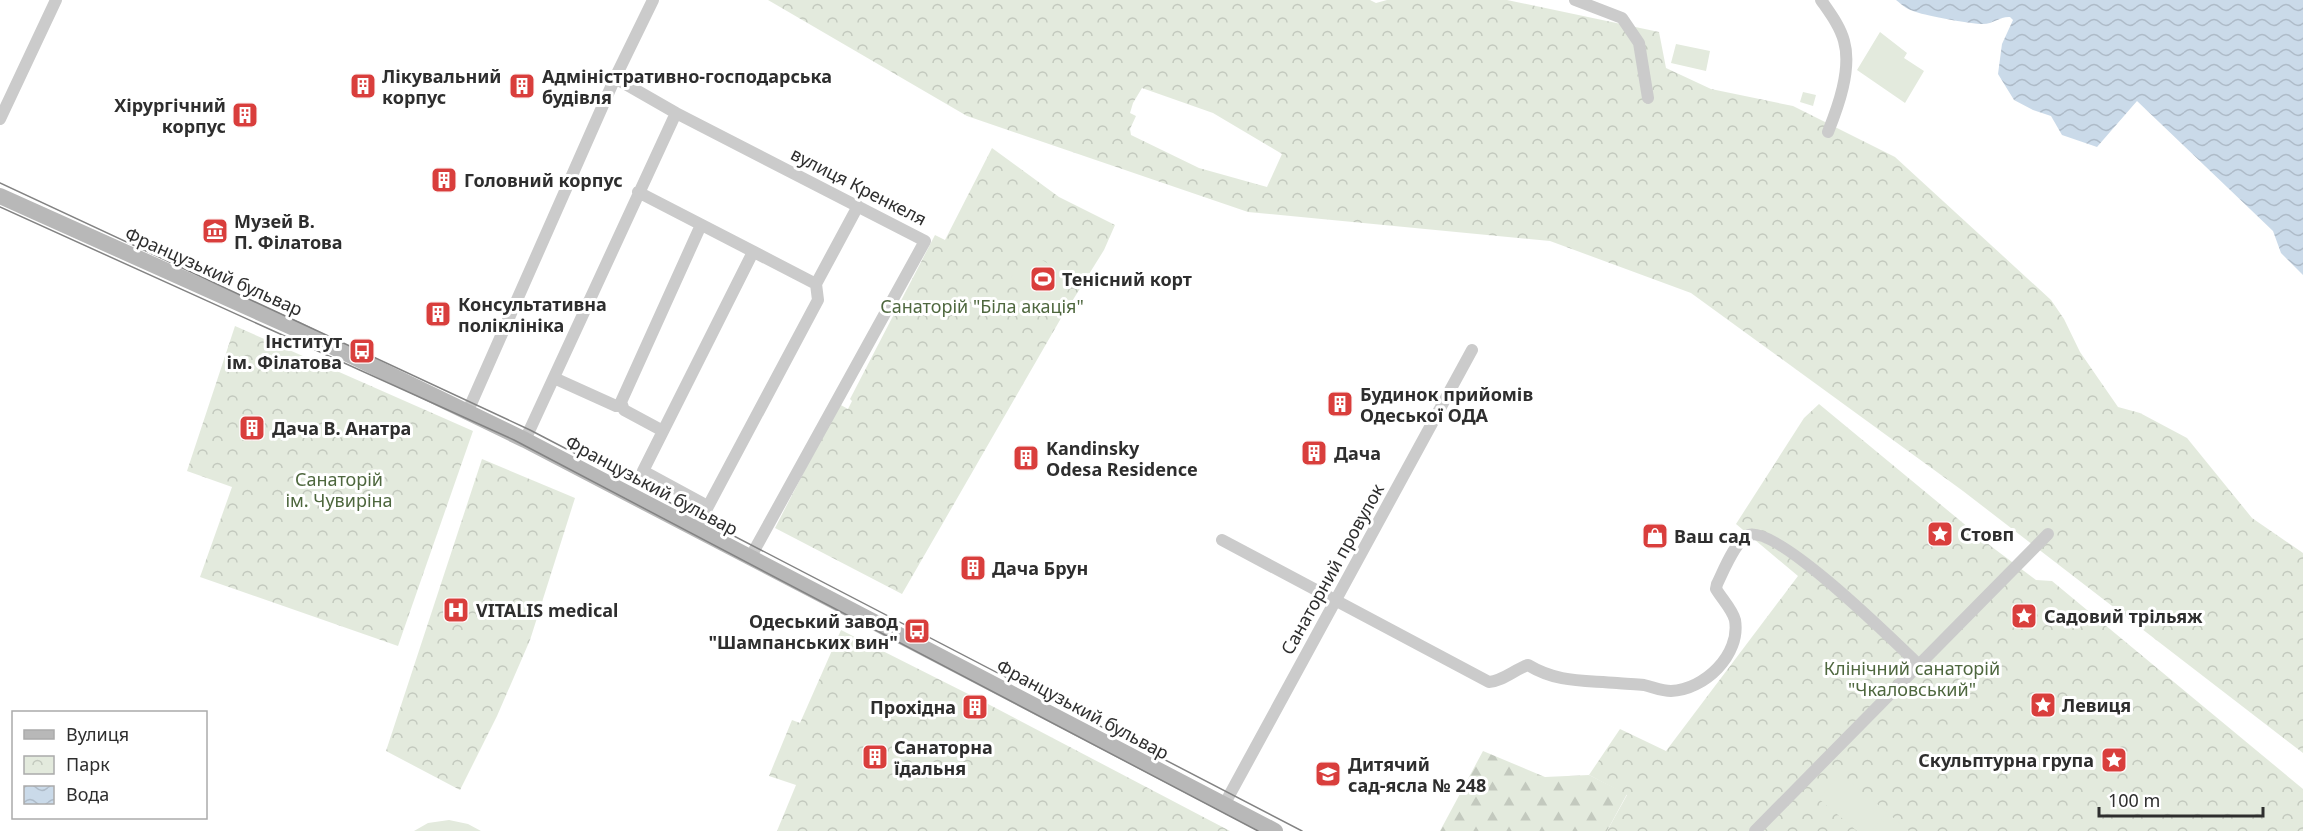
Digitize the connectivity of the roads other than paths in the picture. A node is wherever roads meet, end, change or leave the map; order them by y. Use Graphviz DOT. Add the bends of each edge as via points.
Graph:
graph roads {
  1 [pos="57,0"];
  2 [pos="653,0"];
  3 [pos="1575,0"];
  4 [pos="1821,0"];
  5 [pos="615,78"];
  6 [pos="1648,98"];
  7 [pos="675,113"];
  8 [pos="0,119"];
  9 [pos="1827,132"];
  10 [pos="638,192"];
  11 [pos="0,196"];
  12 [pos="858,206"];
  13 [pos="701,225"];
  14 [pos="753,252"];
  15 [pos="816,284"];
  16 [pos="1472,350"];
  17 [pos="554,378"];
  18 [pos="621,405"];
  19 [pos="467,413"];
  20 [pos="663,431"];
  21 [pos="525,440"];
  22 [pos="705,512"];
  23 [pos="696,529"];
  24 [pos="2048,534"];
  25 [pos="1222,540"];
  26 [pos="750,558"];
  27 [pos="1335,599"];
  28 [pos="1919,665"];
  29 [pos="1224,805"];
  30 [pos="1275,831"];
  31 [pos="1755,831"];
  1 -- 8 [label="street"];
  2 -- 5 [label="street"];
  3 -- 6 [label="street" via="1622,18 1639,43"];
  4 -- 9 [label="street" via="1840,31 1846,54 1841,95"];
  5 -- 7 [label="street, вулиця Кренкеля"];
  5 -- 19 [label="street"];
  7 -- 10 [label="street"];
  7 -- 12 [label="street, вулиця Кренкеля"];
  10 -- 13 [label="street"];
  10 -- 17 [label="street"];
  11 -- 19 [label="street, Французький бульвар" via="296,329"];
  12 -- 15 [label="street"];
  12 -- 26 [label="street, вулиця Кренкеля" via="925,241"];
  13 -- 14 [label="street"];
  13 -- 18 [label="street"];
  14 -- 15 [label="street"];
  14 -- 20 [label="street"];
  15 -- 22 [label="street" via="818,300"];
  16 -- 27 [label="street, Санаторний провулок"];
  17 -- 18 [label="street"];
  17 -- 21 [label="street"];
  18 -- 20 [label="street"];
  19 -- 21 [label="street, Французький бульвар"];
  20 -- 22 [label="street" via="643,471 702,503"];
  21 -- 23 [label="street, Французький бульвар"];
  22 -- 23 [label="street"];
  23 -- 26 [label="street, Французький бульвар"];
  24 -- 28 [label="street"];
  25 -- 27 [label="street"];
  26 -- 29 [label="street, Французький бульвар"];
  27 -- 28 [label="street" via="1489,682 1528,665 1545,675 1568,680 1643,685 1669,691 1711,675 1728,654 1735,619 1716,589 1717,584 1740,542 1754,534 1779,545 1829,581"];
  27 -- 29 [label="street, Санаторний провулок"];
  28 -- 31 [label="street"];
  29 -- 30 [label="street, Французький бульвар"];
}
